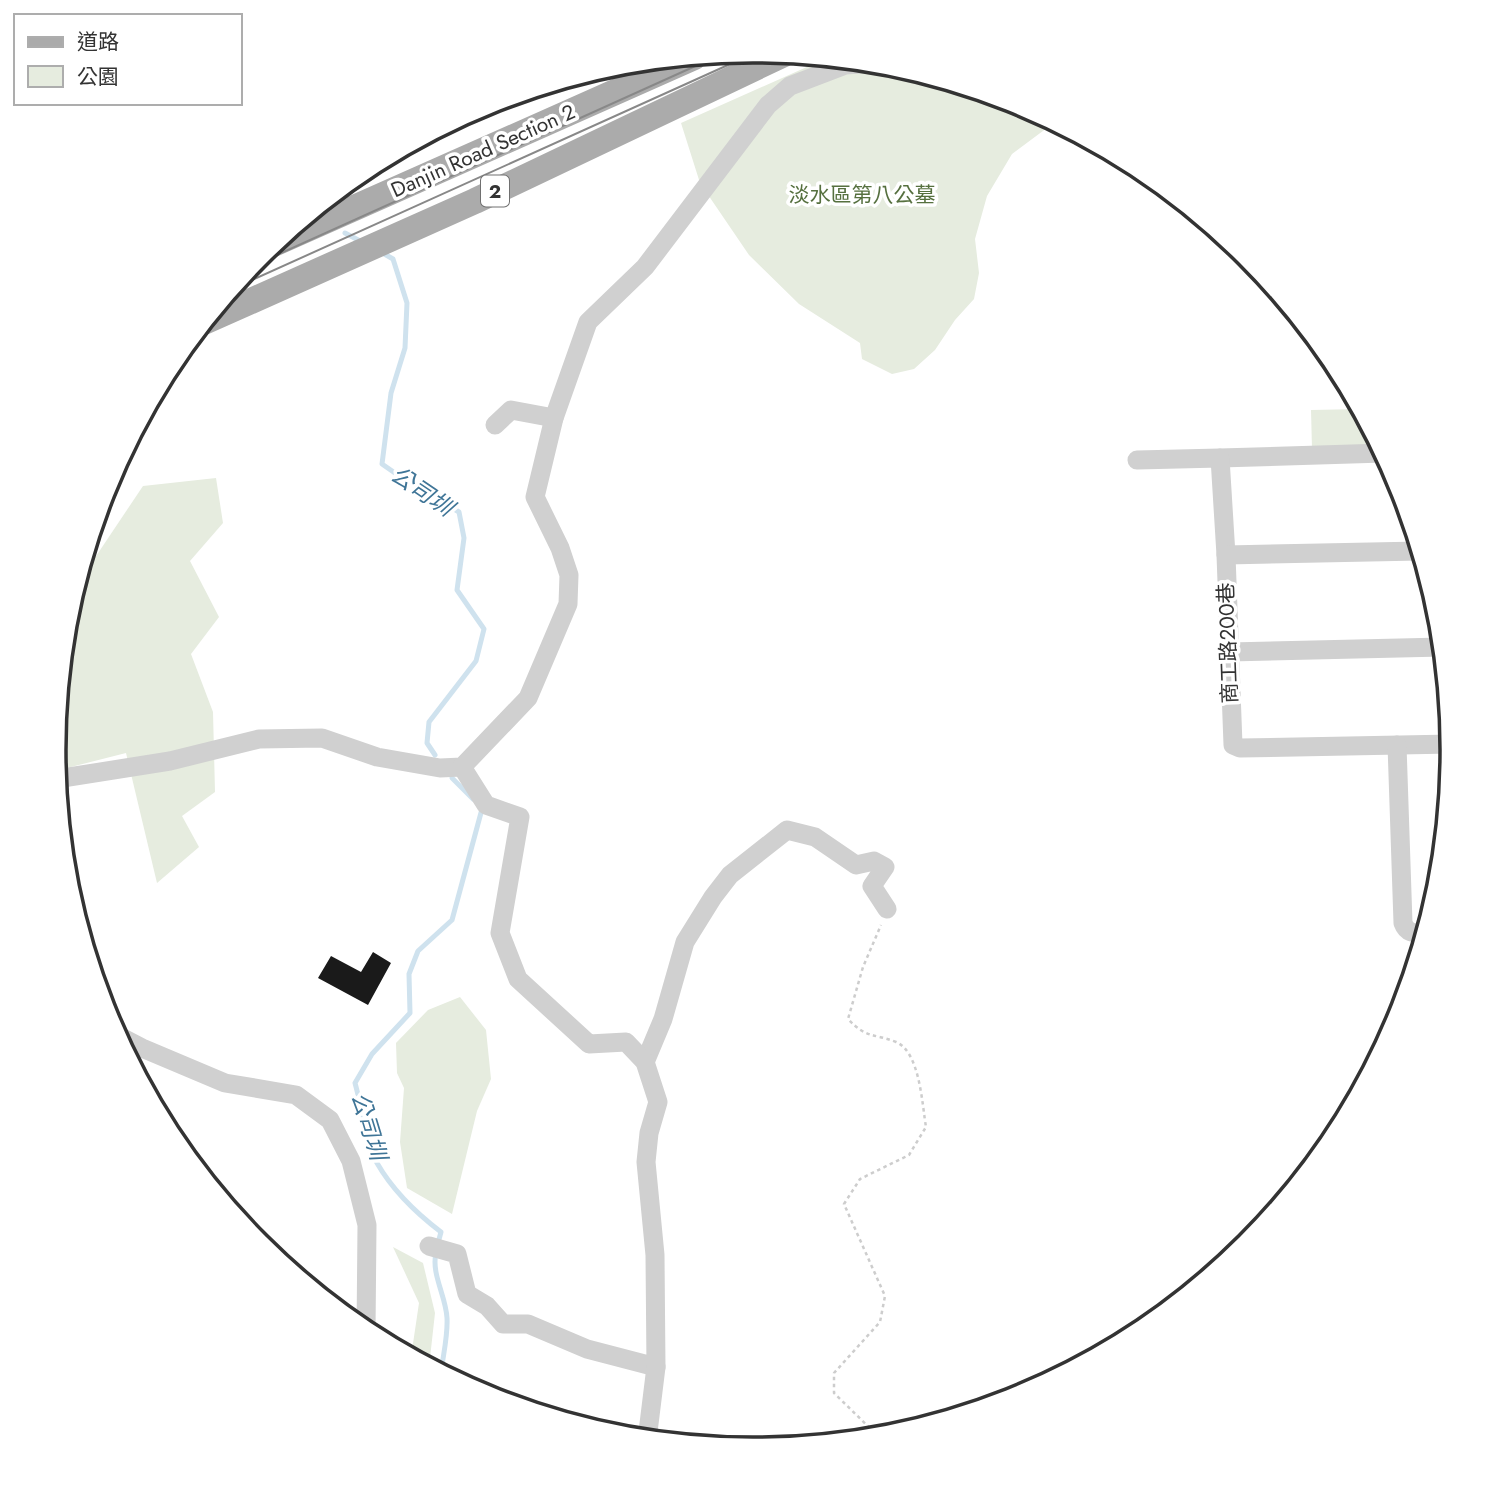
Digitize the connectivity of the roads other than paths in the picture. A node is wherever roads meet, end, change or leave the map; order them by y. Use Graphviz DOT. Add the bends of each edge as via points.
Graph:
graph roads {
  1 [pos="765,63"];
  2 [pos="668,68"];
  3 [pos="836,68"];
  4 [pos="305,230"];
  5 [pos="223,314"];
  6 [pos="554,418"];
  7 [pos="495,425"];
  8 [pos="1373,453"];
  9 [pos="1220,458"];
  10 [pos="1137,460"];
  11 [pos="1410,551"];
  12 [pos="1226,555"];
  13 [pos="1433,647"];
  14 [pos="1229,652"];
  15 [pos="1440,744"];
  16 [pos="1397,745"];
  17 [pos="462,767"];
  18 [pos="67,777"];
  19 [pos="887,909"];
  20 [pos="1416,932"];
  21 [pos="130,1042"];
  22 [pos="645,1062"];
  23 [pos="438,1249"];
  24 [pos="366,1319"];
  25 [pos="656,1367"];
  26 [pos="648,1430"];
  1 -- 5 [label="main road, Danjin Road Section 2 / 2" via="475,201"];
  2 -- 4 [label="main road, Danjin Road Section 2 / 2"];
  3 -- 6 [label="street" via="790,86 768,106 645,267 587,322"];
  6 -- 7 [label="street" via="511,410"];
  6 -- 17 [label="street" via="535,497 569,575 568,604 528,698"];
  8 -- 9 [label="street"];
  9 -- 10 [label="street"];
  9 -- 12 [label="street, 商工路200巷"];
  11 -- 12 [label="street"];
  12 -- 14 [label="street, 商工路200巷"];
  13 -- 14 [label="street"];
  14 -- 16 [label="street, 商工路200巷" via="1231,742 1236,747"];
  15 -- 16 [label="street, 商工路200巷"];
  16 -- 20 [label="street" via="1403,923 1405,929"];
  17 -- 18 [label="street" via="440,768 377,757 322,738 258,739 170,761"];
  17 -- 22 [label="street" via="486,805 520,817 500,933 517,979 589,1044 626,1042"];
  19 -- 22 [label="street" via="872,886 885,867 874,861 856,865 815,838 787,830 730,875 685,942"];
  21 -- 24 [label="street" via="225,1083 296,1095 330,1120 351,1161 367,1225"];
  22 -- 25 [label="street" via="658,1102 646,1162 655,1255"];
  23 -- 25 [label="street" via="457,1254 467,1294 487,1306 503,1324 528,1324 587,1349"];
  25 -- 26 [label="street"];
}
